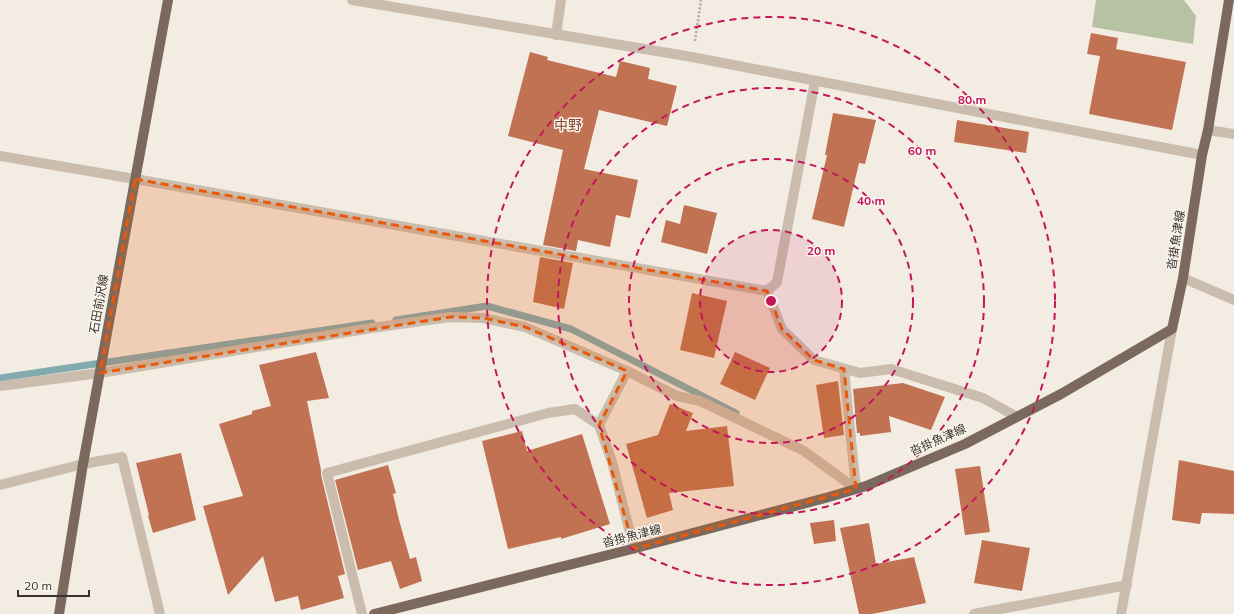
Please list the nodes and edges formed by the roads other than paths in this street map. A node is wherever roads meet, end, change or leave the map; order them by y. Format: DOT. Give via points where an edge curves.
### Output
graph roads {
  1 [pos="168,0"];
  2 [pos="352,0"];
  3 [pos="561,0"];
  4 [pos="1229,0"];
  5 [pos="556,35"];
  6 [pos="815,81"];
  7 [pos="1208,130"];
  8 [pos="1234,134"];
  9 [pos="1202,155"];
  10 [pos="0,156"];
  11 [pos="136,179"];
  12 [pos="1183,278"];
  13 [pos="767,291"];
  14 [pos="1234,300"];
  15 [pos="1172,329"];
  16 [pos="844,369"];
  17 [pos="627,371"];
  18 [pos="100,372"];
  19 [pos="0,386"];
  20 [pos="1017,417"];
  21 [pos="599,425"];
  22 [pos="83,464"];
  23 [pos="0,485"];
  24 [pos="856,489"];
  25 [pos="634,549"];
  26 [pos="1127,585"];
  27 [pos="59,614"];
  28 [pos="160,614"];
  29 [pos="362,614"];
  30 [pos="374,614"];
  31 [pos="974,614"];
  32 [pos="1121,614"];
  1 -- 11 [label="main road, 石田前沢線"];
  2 -- 5 [label="street"];
  3 -- 5 [label="street"];
  4 -- 7 [label="main road, 沓掛魚津線"];
  5 -- 6 [label="street" via="692,57"];
  6 -- 9 [label="street"];
  6 -- 13 [label="street" via="777,282"];
  7 -- 8 [label="street"];
  7 -- 9 [label="main road, 沓掛魚津線"];
  9 -- 12 [label="main road, 沓掛魚津線"];
  10 -- 11 [label="street"];
  11 -- 13 [label="street"];
  11 -- 18 [label="main road, 石田前沢線"];
  12 -- 14 [label="street"];
  12 -- 15 [label="main road, 沓掛魚津線"];
  13 -- 16 [label="street" via="782,329 814,360"];
  15 -- 20 [label="main road, 沓掛魚津線"];
  15 -- 26 [label="street"];
  16 -- 20 [label="street" via="860,373 891,369 984,398"];
  16 -- 24 [label="street"];
  17 -- 18 [label="street" via="525,327 483,318 450,317"];
  17 -- 21 [label="street"];
  17 -- 24 [label="street" via="677,396 700,401 804,451"];
  18 -- 19 [label="street"];
  18 -- 22 [label="main road, 石田前沢線"];
  20 -- 24 [label="main road, 沓掛魚津線" via="965,444"];
  21 -- 25 [label="street" via="612,462"];
  21 -- 29 [label="street" via="575,409 548,413 327,473"];
  22 -- 23 [label="street"];
  22 -- 27 [label="main road, 石田前沢線"];
  22 -- 28 [label="street" via="122,457"];
  24 -- 25 [label="main road, 沓掛魚津線"];
  25 -- 30 [label="main road, 沓掛魚津線"];
  26 -- 31 [label="street"];
  26 -- 32 [label="street"];
}
